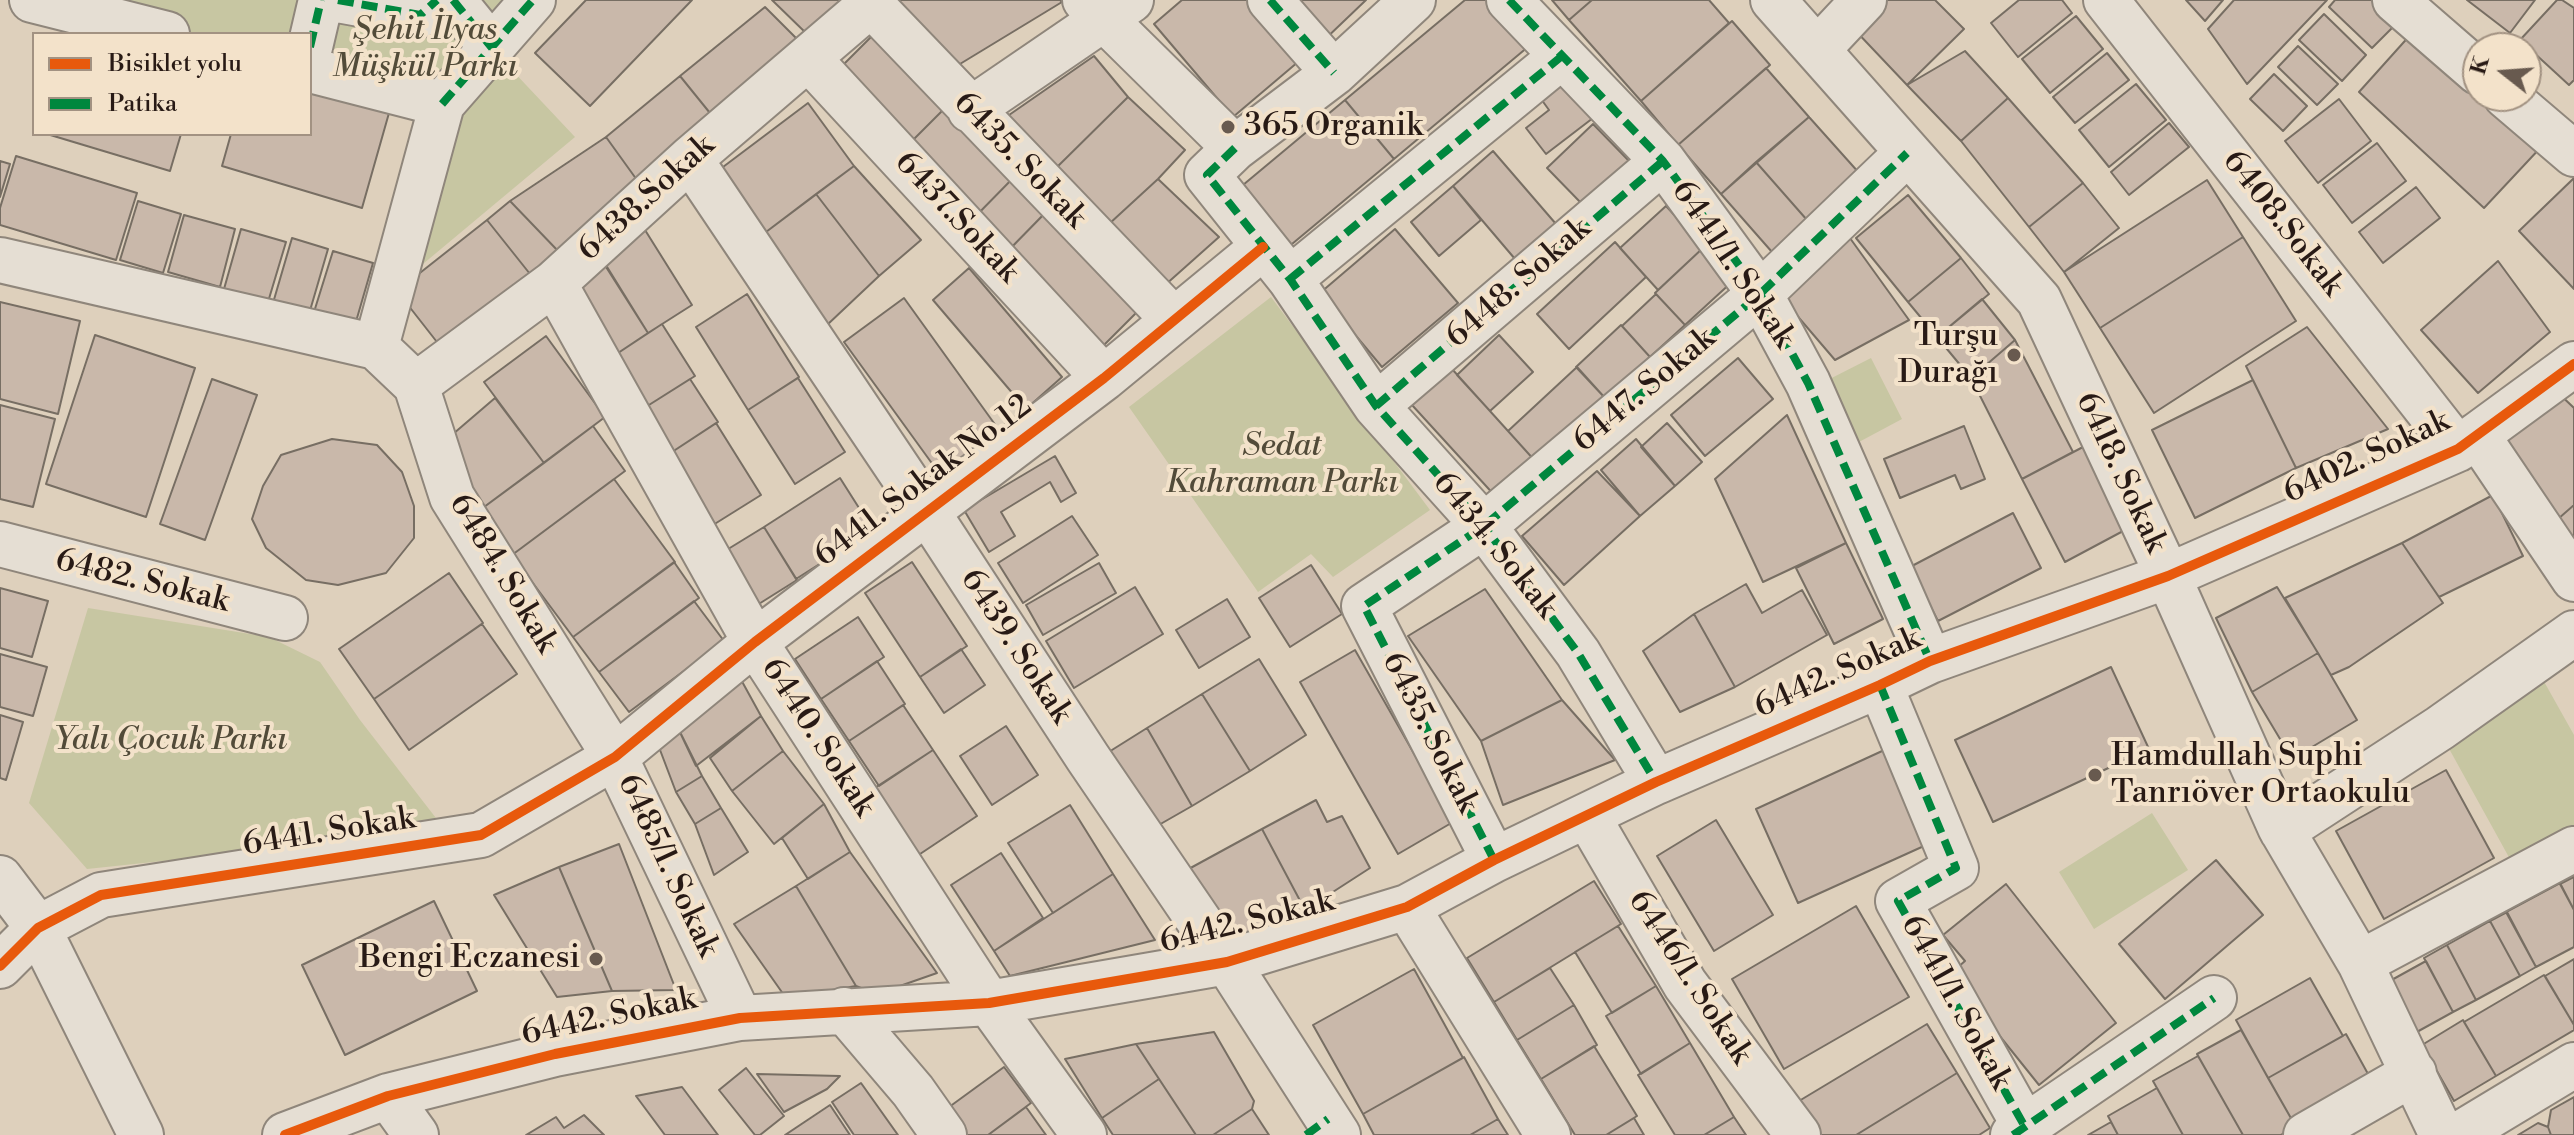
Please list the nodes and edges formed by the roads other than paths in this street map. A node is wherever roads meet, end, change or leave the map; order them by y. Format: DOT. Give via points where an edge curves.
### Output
graph roads {
  1 [pos="32,0"];
  2 [pos="321,0"];
  3 [pos="338,0"];
  4 [pos="437,0"];
  5 [pos="453,0"];
  6 [pos="533,0"];
  7 [pos="1270,0"];
  8 [pos="1413,0"];
  9 [pos="1509,0"];
  10 [pos="1773,0"];
  11 [pos="1864,0"];
  12 [pos="2106,0"];
  13 [pos="2395,0"];
  14 [pos="869,2"];
  15 [pos="1107,6"];
  16 [pos="159,32"];
  17 [pos="312,38"];
  18 [pos="492,48"];
  19 [pos="1819,48"];
  20 [pos="1562,56"];
  21 [pos="808,58"];
  22 [pos="2462,58"];
  23 [pos="312,71"];
  24 [pos="1334,73"];
  25 [pos="442,104"];
  26 [pos="970,110"];
  27 [pos="2527,112"];
  28 [pos="2571,146"];
  29 [pos="1235,148"];
  30 [pos="1907,153"];
  31 [pos="690,159"];
  32 [pos="1663,161"];
  33 [pos="0,260"];
  34 [pos="1277,263"];
  35 [pos="554,283"];
  36 [pos="1760,294"];
  37 [pos="1174,320"];
  38 [pos="376,347"];
  39 [pos="2574,364"];
  40 [pos="1104,378"];
  41 [pos="416,385"];
  42 [pos="1376,406"];
  43 [pos="2468,442"];
  44 [pos="928,513"];
  45 [pos="1484,526"];
  46 [pos="0,544"];
  47 [pos="2168,576"];
  48 [pos="2574,579"];
  49 [pos="1364,606"];
  50 [pos="285,618"];
  51 [pos="2574,633"];
  52 [pos="755,642"];
  53 [pos="1930,661"];
  54 [pos="1880,685"];
  55 [pos="615,757"];
  56 [pos="1656,782"];
  57 [pos="1588,817"];
  58 [pos="2282,831"];
  59 [pos="2574,849"];
  60 [pos="1494,860"];
  61 [pos="0,878"];
  62 [pos="1407,907"];
  63 [pos="38,928"];
  64 [pos="1227,962"];
  65 [pos="2360,963"];
  66 [pos="0,966"];
  67 [pos="2214,998"];
  68 [pos="989,1003"];
  69 [pos="844,1010"];
  70 [pos="740,1018"];
  71 [pos="2574,1065"];
  72 [pos="2414,1073"];
  73 [pos="388,1096"];
  74 [pos="1324,1130"];
  75 [pos="2019,1131"];
  76 [pos="141,1135"];
  77 [pos="285,1135"];
  78 [pos="416,1135"];
  79 [pos="944,1135"];
  80 [pos="1084,1135"];
  81 [pos="1548,1135"];
  82 [pos="1798,1135"];
  83 [pos="2306,1135"];
  84 [pos="2442,1135"];
  85 [pos="2458,1135"];
  1 -- 16 [label="street"];
  2 -- 17 [label="street"];
  3 -- 4 [label="street" via="420,15"];
  5 -- 18 [label="street"];
  6 -- 18 [label="street"];
  7 -- 24 [label="street"];
  8 -- 24 [label="street"];
  9 -- 20 [label="street, 6441/1. Sokak"];
  10 -- 19 [label="street, 6418. Sokak"];
  11 -- 19 [label="street"];
  12 -- 43 [label="street, 6408.Sokak"];
  13 -- 22 [label="street"];
  14 -- 21 [label="street, 6438.Sokak"];
  14 -- 26 [label="street, 6435. Sokak"];
  15 -- 26 [label="street"];
  15 -- 29 [label="street"];
  18 -- 25 [label="street"];
  19 -- 30 [label="street, 6418. Sokak"];
  20 -- 32 [label="street, 6441/1. Sokak"];
  20 -- 34 [label="street, 6441. Sokak No.12"];
  21 -- 31 [label="street, 6438.Sokak"];
  21 -- 40 [label="street, 6437.Sokak"];
  23 -- 25 [label="street"];
  24 -- 29 [label="street"];
  25 -- 38 [label="street"];
  26 -- 37 [label="street, 6435. Sokak"];
  27 -- 28 [label="street"];
  29 -- 34 [label="street, 6434. Sokak" via="1207,175"];
  30 -- 36 [label="street, 6447. Sokak"];
  30 -- 47 [label="street, 6418. Sokak" via="2039,300"];
  31 -- 35 [label="street, 6438.Sokak"];
  31 -- 44 [label="street, 6439. Sokak"];
  32 -- 36 [label="street, 6441/1. Sokak"];
  32 -- 42 [label="street, 6448. Sokak"];
  33 -- 38 [label="street"];
  34 -- 37 [label="street, 6441. Sokak No.12"];
  34 -- 42 [label="street, 6434. Sokak"];
  35 -- 41 [label="street, 6438.Sokak"];
  35 -- 52 [label="street, 6440. Sokak"];
  36 -- 45 [label="street, 6447. Sokak"];
  36 -- 53 [label="street, 6441/1. Sokak" via="1808,383"];
  37 -- 40 [label="street, 6441. Sokak No.12"];
  38 -- 41 [label="street, 6484. Sokak"];
  39 -- 43 [label="street, 6402. Sokak"];
  40 -- 44 [label="street, 6441. Sokak No.12"];
  41 -- 55 [label="street, 6484. Sokak" via="452,497"];
  42 -- 45 [label="street, 6434. Sokak"];
  43 -- 47 [label="street, 6402. Sokak"];
  43 -- 48 [label="street, 6408.Sokak"];
  44 -- 52 [label="street, 6441. Sokak No.12"];
  44 -- 64 [label="street, 6439. Sokak"];
  45 -- 49 [label="street, 6447. Sokak"];
  45 -- 56 [label="street, 6434. Sokak" via="1578,653"];
  46 -- 50 [label="street, 6482. Sokak"];
  47 -- 53 [label="street, 6442. Sokak"];
  47 -- 58 [label="street, 6418. Sokak"];
  49 -- 60 [label="street, 6435. Sokak"];
  51 -- 58 [label="street"];
  52 -- 55 [label="street, 6441. Sokak No.12"];
  52 -- 68 [label="street, 6440. Sokak"];
  53 -- 54 [label="street, 6442. Sokak"];
  54 -- 56 [label="street, 6442. Sokak"];
  54 -- 75 [label="street, 6441/1. Sokak" via="1956,868 1898,901"];
  55 -- 63 [label="street, 6441. Sokak" via="481,835 101,895"];
  55 -- 70 [label="street, 6485/1. Sokak"];
  56 -- 57 [label="street, 6442. Sokak"];
  57 -- 60 [label="street, 6442. Sokak"];
  57 -- 82 [label="street, 6446/1. Sokak" via="1685,984"];
  58 -- 65 [label="street, 6418. Sokak"];
  59 -- 65 [label="street"];
  60 -- 62 [label="street, 6442. Sokak"];
  61 -- 63 [label="street"];
  62 -- 64 [label="street, 6442. Sokak"];
  62 -- 81 [label="street"];
  63 -- 66 [label="street, 6441. Sokak"];
  63 -- 76 [label="street"];
  64 -- 68 [label="street, 6442. Sokak"];
  64 -- 74 [label="street, 6439. Sokak"];
  65 -- 72 [label="street, 6418. Sokak"];
  67 -- 75 [label="street"];
  68 -- 69 [label="street, 6442. Sokak"];
  68 -- 80 [label="street, 6440. Sokak"];
  69 -- 70 [label="street, 6442. Sokak"];
  69 -- 79 [label="street"];
  70 -- 73 [label="street, 6442. Sokak" via="555,1054"];
  71 -- 85 [label="street"];
  72 -- 83 [label="street"];
  72 -- 84 [label="street, 6418. Sokak"];
  73 -- 77 [label="street, 6442. Sokak"];
  73 -- 78 [label="street"];
}
